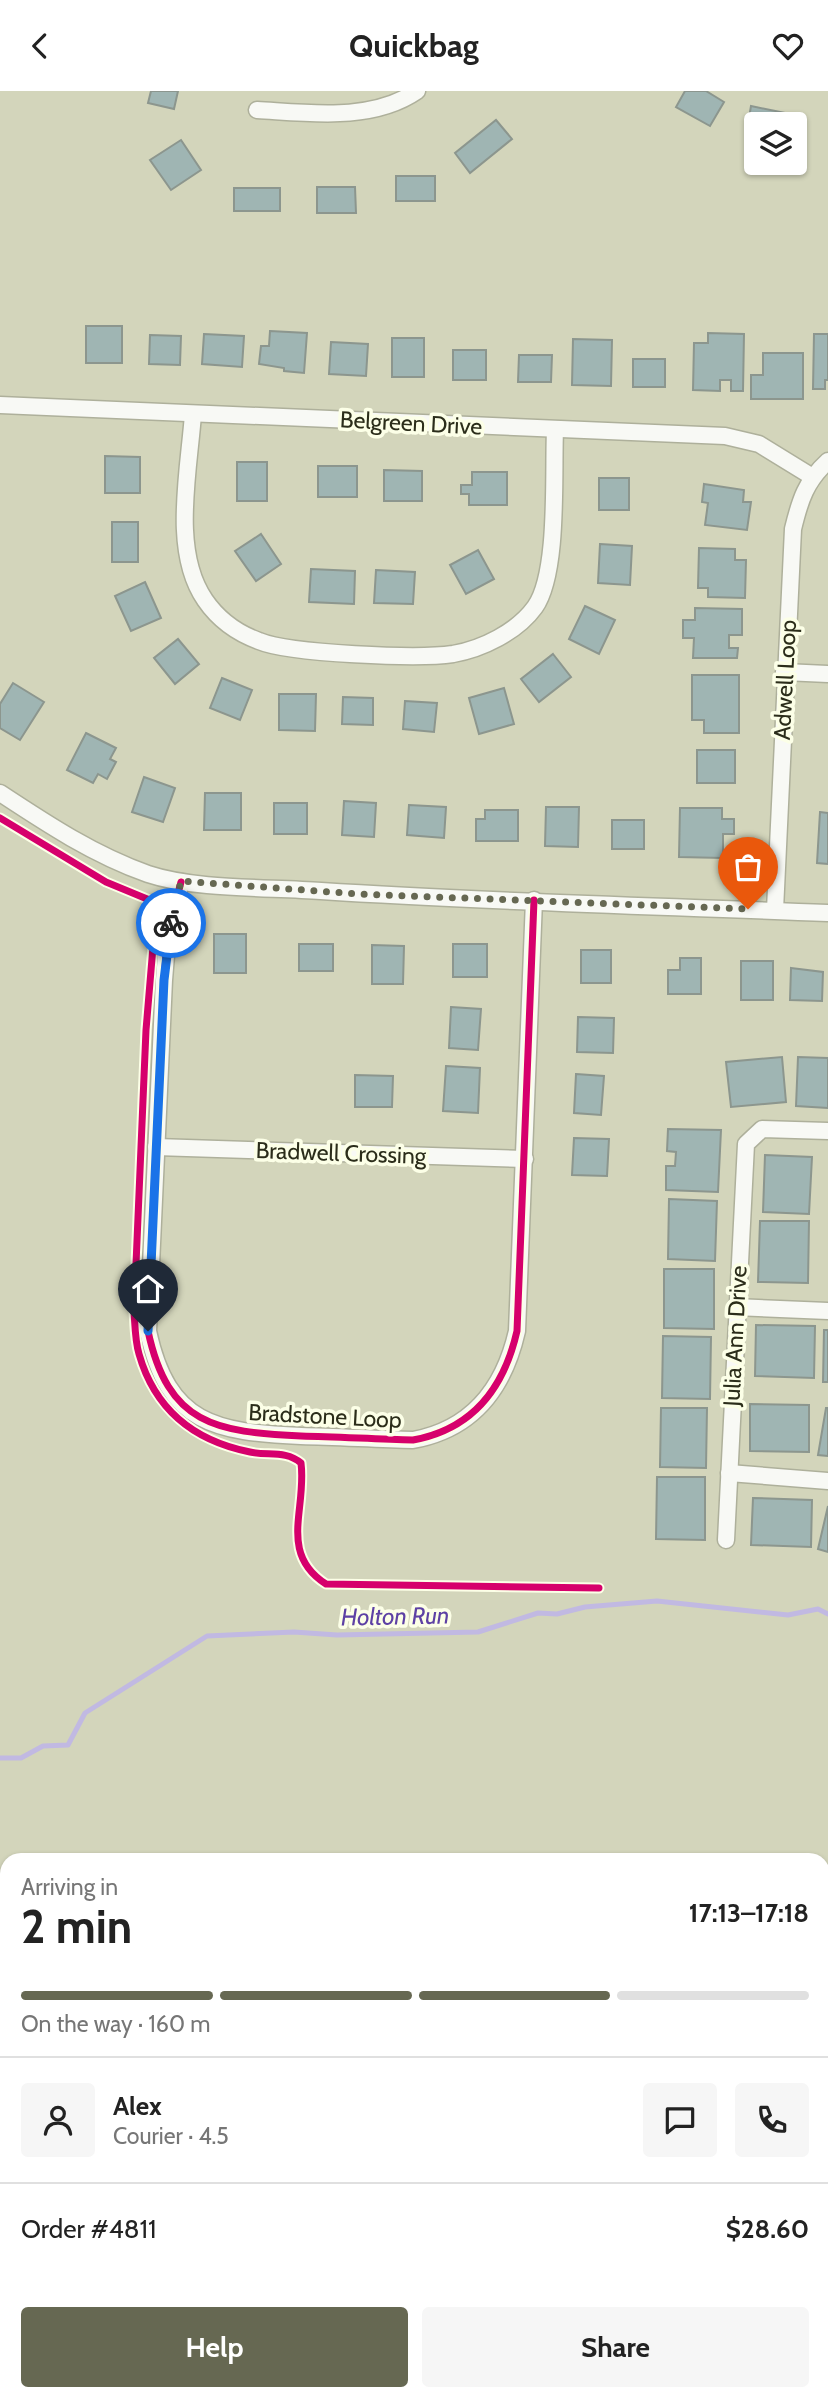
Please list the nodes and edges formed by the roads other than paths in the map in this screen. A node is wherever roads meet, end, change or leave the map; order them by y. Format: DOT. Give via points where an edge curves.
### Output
graph roads {
  1 [pos="417,91"];
  2 [pos="257,110"];
  3 [pos="0,405"];
  4 [pos="193,414"];
  5 [pos="555,430"];
  6 [pos="828,461"];
  7 [pos="811,476"];
  8 [pos="784,672"];
  9 [pos="828,674"];
  10 [pos="0,793"];
  11 [pos="181,881"];
  12 [pos="534,900"];
  13 [pos="775,911"];
  14 [pos="828,913"];
  15 [pos="828,1131"];
  16 [pos="156,1147"];
  17 [pos="525,1159"];
  18 [pos="735,1307"];
  19 [pos="828,1311"];
  20 [pos="729,1473"];
  21 [pos="828,1481"];
  22 [pos="726,1540"];
  1 -- 2 [label="street" via="395,104 356,112"];
  3 -- 4 [label="street, Belgreen Drive"];
  4 -- 5 [label="street, Belgreen Drive"];
  4 -- 5 [label="street" via="185,539 193,577 204,599 219,618 261,643 337,652 453,654 515,627 534,607 545,585"];
  5 -- 7 [label="street, Belgreen Drive" via="725,436 759,444"];
  6 -- 7 [label="street, Adwell Loop"];
  7 -- 8 [label="street, Adwell Loop" via="800,497 793,529"];
  8 -- 9 [label="street"];
  8 -- 13 [label="street, Adwell Loop"];
  10 -- 11 [label="street" via="103,855"];
  11 -- 12 [label="street"];
  11 -- 16 [label="street, Bradstone Loop" via="169,931"];
  12 -- 13 [label="street"];
  12 -- 17 [label="street, Bradstone Loop"];
  13 -- 14 [label="street"];
  15 -- 18 [label="street, Julia Ann Drive" via="762,1129 746,1144"];
  16 -- 17 [label="street, Bradwell Crossing"];
  16 -- 17 [label="street, Bradstone Loop" via="148,1331 154,1358 173,1394 197,1416 245,1433 414,1440 432,1437 473,1416 489,1398 511,1356 517,1331"];
  18 -- 19 [label="street"];
  18 -- 20 [label="street, Julia Ann Drive"];
  20 -- 21 [label="street"];
  20 -- 22 [label="street, Julia Ann Drive"];
}
